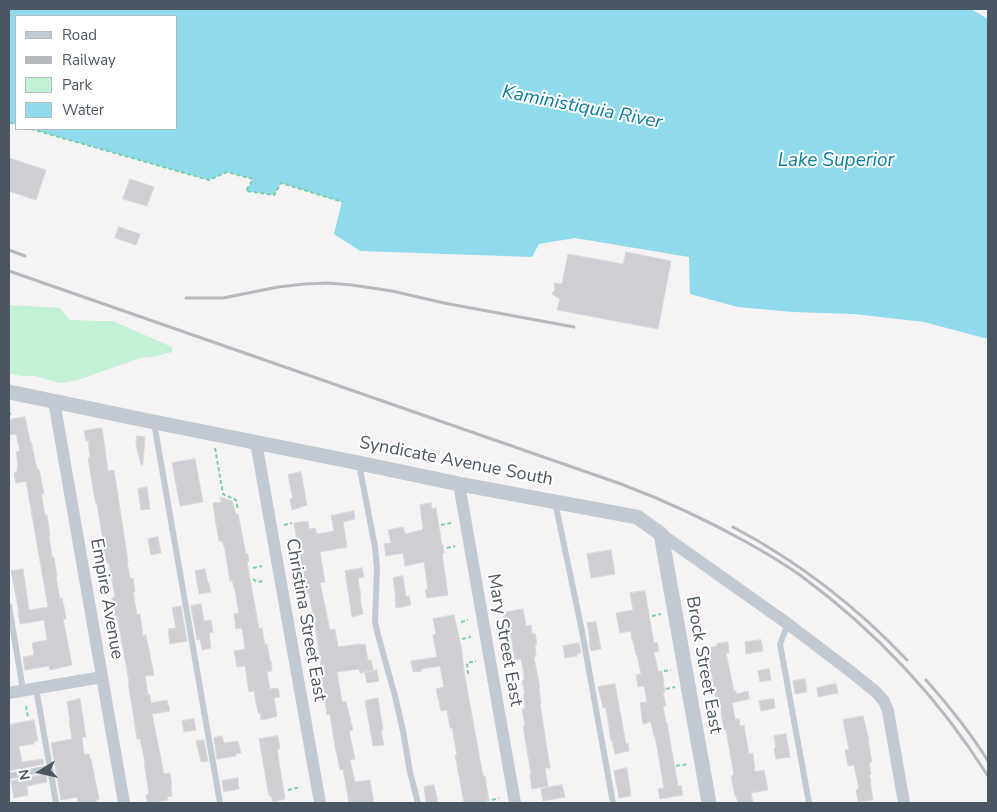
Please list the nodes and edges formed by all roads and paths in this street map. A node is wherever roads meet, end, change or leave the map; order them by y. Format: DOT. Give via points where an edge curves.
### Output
graph roads {
  1 [pos="34,130"];
  2 [pos="343,202"];
  3 [pos="9,392"];
  4 [pos="54,401"];
  5 [pos="9,406"];
  6 [pos="10,415"];
  7 [pos="154,422"];
  8 [pos="256,442"];
  9 [pos="215,448"];
  10 [pos="359,462"];
  11 [pos="459,484"];
  12 [pos="555,501"];
  13 [pos="238,510"];
  14 [pos="292,523"];
  15 [pos="451,523"];
  16 [pos="284,525"];
  17 [pos="441,525"];
  18 [pos="661,534"];
  19 [pos="292,540"];
  20 [pos="287,541"];
  21 [pos="455,546"];
  22 [pos="447,548"];
  23 [pos="262,566"];
  24 [pos="252,568"];
  25 [pos="253,579"];
  26 [pos="264,581"];
  27 [pos="9,606"];
  28 [pos="662,614"];
  29 [pos="652,616"];
  30 [pos="468,620"];
  31 [pos="461,622"];
  32 [pos="788,624"];
  33 [pos="471,637"];
  34 [pos="462,639"];
  35 [pos="476,661"];
  36 [pos="671,670"];
  37 [pos="664,671"];
  38 [pos="468,674"];
  39 [pos="102,677"];
  40 [pos="674,687"];
  41 [pos="30,689"];
  42 [pos="666,689"];
  43 [pos="9,693"];
  44 [pos="26,706"];
  45 [pos="28,717"];
  46 [pos="688,764"];
  47 [pos="676,766"];
  48 [pos="50,768"];
  49 [pos="9,776"];
  50 [pos="301,787"];
  51 [pos="288,790"];
  52 [pos="499,798"];
  53 [pos="492,800"];
  54 [pos="56,803"];
  55 [pos="124,803"];
  56 [pos="220,803"];
  57 [pos="320,803"];
  58 [pos="418,803"];
  59 [pos="515,803"];
  60 [pos="613,803"];
  61 [pos="709,803"];
  62 [pos="809,803"];
  63 [pos="904,803"];
  1 -- 2 [label="path" via="209,180 227,172 253,179 246,191 274,195 281,183"];
  3 -- 4 [label="street, Syndicate Avenue South"];
  4 -- 7 [label="street, Syndicate Avenue South"];
  4 -- 39 [label="street, Empire Avenue"];
  5 -- 6 [label="path"];
  7 -- 8 [label="street, Syndicate Avenue South"];
  7 -- 56 [label="lane"];
  8 -- 10 [label="street, Syndicate Avenue South"];
  8 -- 57 [label="street, Christina Street East"];
  9 -- 13 [label="path" via="223,494 236,500"];
  10 -- 11 [label="street, Syndicate Avenue South"];
  10 -- 58 [label="lane" via="375,547 375,621"];
  11 -- 12 [label="street, Syndicate Avenue South"];
  11 -- 59 [label="street, Mary Street East"];
  12 -- 18 [label="street, Syndicate Avenue South" via="637,517"];
  12 -- 60 [label="lane"];
  14 -- 16 [label="path"];
  15 -- 17 [label="path"];
  18 -- 32 [label="street, Syndicate Avenue South"];
  18 -- 61 [label="street, Brock Street East"];
  19 -- 20 [label="path"];
  21 -- 22 [label="path"];
  23 -- 24 [label="path"];
  25 -- 26 [label="path"];
  27 -- 41 [label="lane"];
  28 -- 29 [label="path"];
  30 -- 31 [label="path"];
  32 -- 62 [label="lane" via="780,644"];
  32 -- 63 [label="street, Syndicate Avenue South" via="884,700"];
  33 -- 34 [label="path"];
  35 -- 38 [label="path" via="467,663"];
  36 -- 37 [label="path"];
  39 -- 41 [label="street"];
  39 -- 55 [label="street, Empire Avenue"];
  40 -- 42 [label="path"];
  41 -- 43 [label="street"];
  41 -- 48 [label="lane"];
  44 -- 45 [label="path"];
  46 -- 47 [label="path"];
  48 -- 49 [label="lane"];
  48 -- 54 [label="lane"];
  50 -- 51 [label="path"];
  52 -- 53 [label="path"];
}
